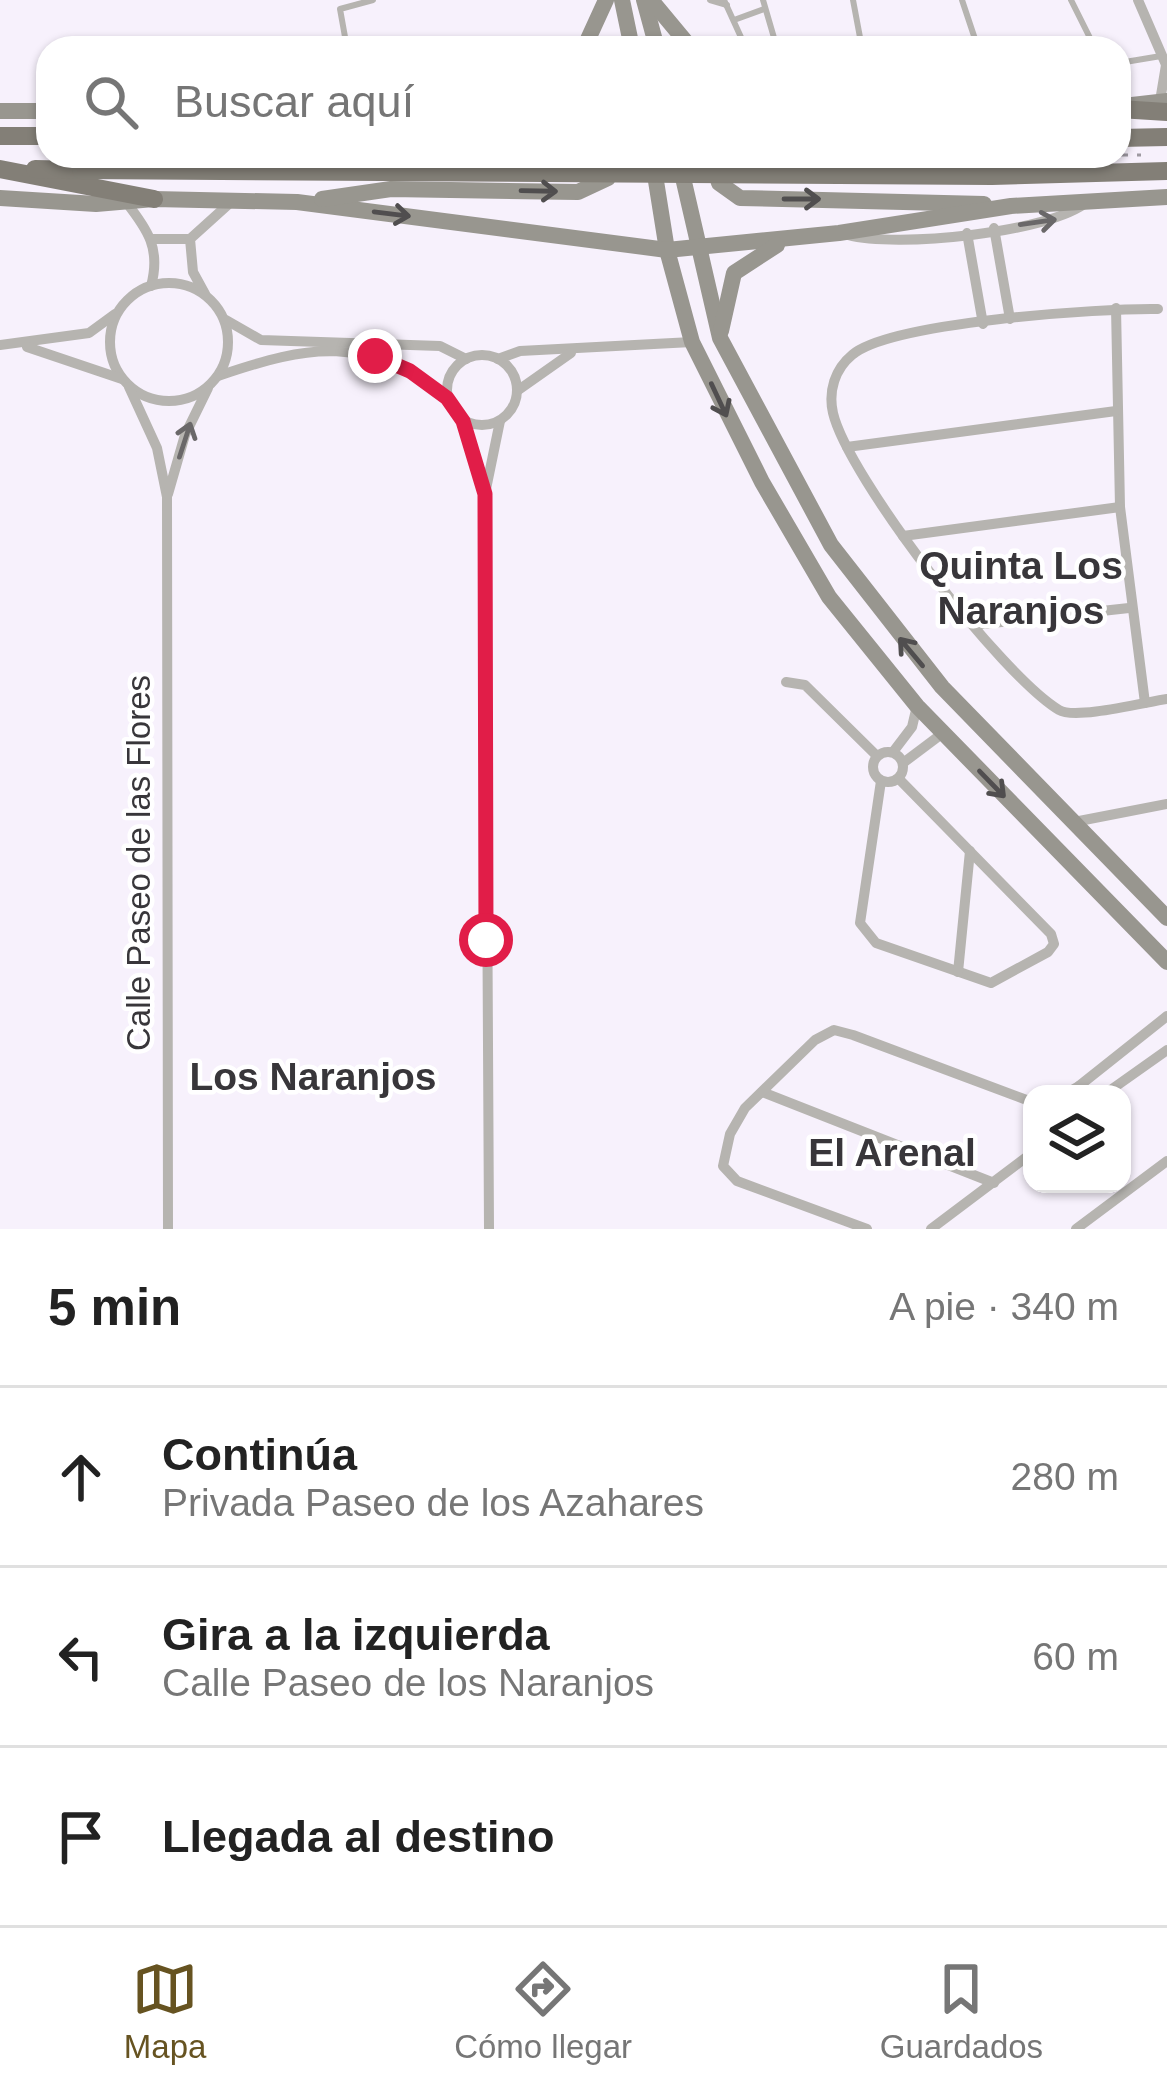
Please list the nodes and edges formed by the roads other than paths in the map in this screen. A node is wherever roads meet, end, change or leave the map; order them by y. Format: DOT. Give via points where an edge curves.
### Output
graph roads {
  1 [pos="373,0"];
  2 [pos="606,0"];
  3 [pos="622,0"];
  4 [pos="648,0"];
  5 [pos="710,0"];
  6 [pos="853,0"];
  7 [pos="962,0"];
  8 [pos="1071,0"];
  9 [pos="1138,0"];
  10 [pos="725,2"];
  11 [pos="764,4"];
  12 [pos="734,20"];
  13 [pos="344,36"];
  14 [pos="590,36"];
  15 [pos="630,36"];
  16 [pos="655,36"];
  17 [pos="680,36"];
  18 [pos="740,36"];
  19 [pos="773,36"];
  20 [pos="860,36"];
  21 [pos="974,36"];
  22 [pos="1089,36"];
  23 [pos="1165,62"];
  24 [pos="1131,63"];
  25 [pos="1165,105"];
  26 [pos="1131,107"];
  27 [pos="0,111"];
  28 [pos="36,111"];
  29 [pos="0,136"];
  30 [pos="36,136"];
  31 [pos="1167,137"];
  32 [pos="1131,138"];
  33 [pos="613,168"];
  34 [pos="654,168"];
  35 [pos="682,168"];
  36 [pos="715,168"];
  37 [pos="0,169"];
  38 [pos="1167,171"];
  39 [pos="1167,197"];
  40 [pos="0,198"];
  41 [pos="154,199"];
  42 [pos="234,200"];
  43 [pos="126,202"];
  44 [pos="297,202"];
  45 [pos="1088,202"];
  46 [pos="1011,206"];
  47 [pos="994,228"];
  48 [pos="839,232"];
  49 [pos="967,233"];
  50 [pos="804,235"];
  51 [pos="190,238"];
  52 [pos="153,239"];
  53 [pos="699,249"];
  54 [pos="667,250"];
  55 [pos="998,261"];
  56 [pos="973,264"];
  57 [pos="151,286"];
  58 [pos="207,296"];
  59 [pos="1116,308"];
  60 [pos="1158,309"];
  61 [pos="118,312"];
  62 [pos="223,318"];
  63 [pos="1010,319"];
  64 [pos="983,324"];
  65 [pos="720,338"];
  66 [pos="692,342"];
  67 [pos="0,345"];
  68 [pos="19,345"];
  69 [pos="574,351"];
  70 [pos="466,358"];
  71 [pos="498,358"];
  72 [pos="213,381"];
  73 [pos="126,383"];
  74 [pos="517,391"];
  75 [pos="447,398"];
  76 [pos="1116,410"];
  77 [pos="463,421"];
  78 [pos="500,421"];
  79 [pos="847,447"];
  80 [pos="485,494"];
  81 [pos="167,497"];
  82 [pos="1120,507"];
  83 [pos="904,536"];
  84 [pos="854,579"];
  85 [pos="830,597"];
  86 [pos="1129,608"];
  87 [pos="974,625"];
  88 [pos="786,682"];
  89 [pos="1167,699"];
  90 [pos="1145,703"];
  91 [pos="917,706"];
  92 [pos="944,733"];
  93 [pos="893,752"];
  94 [pos="877,756"];
  95 [pos="903,763"];
  96 [pos="899,779"];
  97 [pos="880,781"];
  98 [pos="1167,804"];
  99 [pos="1074,822"];
  100 [pos="970,851"];
  101 [pos="1134,884"];
  102 [pos="1112,907"];
  103 [pos="1167,918"];
  104 [pos="1167,962"];
  105 [pos="958,972"];
  106 [pos="1167,1016"];
  107 [pos="1167,1050"];
  108 [pos="1090,1085"];
  109 [pos="1118,1085"];
  110 [pos="762,1092"];
  111 [pos="1023,1099"];
  112 [pos="1023,1160"];
  113 [pos="1167,1161"];
  114 [pos="994,1183"];
  115 [pos="168,1229"];
  116 [pos="489,1229"];
  117 [pos="867,1229"];
  118 [pos="931,1229"];
  119 [pos="1076,1229"];
  1 -- 13 [label="lane" via="340,9"];
  2 -- 14 [label="street"];
  3 -- 15 [label="street"];
  4 -- 16 [label="street"];
  4 -- 17 [label="street"];
  5 -- 10 [label="lane"];
  6 -- 20 [label="lane"];
  7 -- 21 [label="lane"];
  8 -- 22 [label="lane"];
  9 -- 23 [label="street"];
  10 -- 12 [label="lane"];
  11 -- 12 [label="lane"];
  11 -- 19 [label="lane"];
  12 -- 18 [label="lane"];
  23 -- 24 [label="lane"];
  23 -- 25 [label="street"];
  25 -- 26 [label="main road"];
  27 -- 28 [label="street"];
  29 -- 30 [label="main road"];
  31 -- 32 [label="main road"];
  44 -- 33 [label="street, one-way" via="391,189 578,192"];
  34 -- 54 [label="street"];
  35 -- 53 [label="street"];
  36 -- 46 [label="street, one-way" via="719,183 740,198"];
  37 -- 38 [label="main road, bridge"];
  37 -- 41 [label="main road"];
  39 -- 45 [label="street"];
  40 -- 43 [label="street"];
  41 -- 42 [label="street"];
  41 -- 43 [label="street"];
  42 -- 44 [label="street"];
  42 -- 51 [label="street"];
  43 -- 52 [label="street"];
  44 -- 54 [label="street, one-way"];
  45 -- 46 [label="street"];
  47 -- 45 [label="street, one-way" via="1054,221"];
  46 -- 48 [label="street"];
  47 -- 49 [label="street"];
  47 -- 55 [label="street"];
  48 -- 49 [label="street" via="882,239"];
  48 -- 50 [label="street"];
  49 -- 56 [label="street"];
  50 -- 53 [label="street"];
  50 -- 65 [label="street" via="734,273"];
  51 -- 52 [label="street"];
  51 -- 58 [label="street" via="193,272"];
  52 -- 57 [label="street"];
  53 -- 54 [label="street"];
  53 -- 65 [label="street"];
  54 -- 66 [label="street"];
  55 -- 56 [label="street"];
  55 -- 63 [label="street"];
  56 -- 64 [label="street"];
  57 -- 58 [label="street" via="170,283"];
  57 -- 61 [label="street"];
  58 -- 62 [label="street"];
  59 -- 60 [label="street"];
  59 -- 63 [label="street"];
  59 -- 76 [label="street"];
  61 -- 68 [label="street" via="89,333"];
  61 -- 73 [label="street" via="110,339"];
  62 -- 70 [label="street" via="261,340 440,346"];
  62 -- 72 [label="street" via="227,353"];
  63 -- 64 [label="street"];
  64 -- 79 [label="street" via="855,352 831,394"];
  65 -- 84 [label="street"];
  66 -- 69 [label="street"];
  66 -- 85 [label="street, one-way"];
  67 -- 68 [label="street"];
  68 -- 73 [label="street"];
  69 -- 71 [label="street"];
  69 -- 74 [label="street"];
  70 -- 71 [label="street"];
  70 -- 75 [label="street" via="447,383"];
  71 -- 74 [label="street"];
  72 -- 73 [label="street" via="169,402"];
  72 -- 75 [label="street" via="294,352 339,350 394,362"];
  81 -- 72 [label="street, Calle Paseo de las Flores, one-way" via="185,435"];
  73 -- 81 [label="street, Calle Paseo de las Flores" via="157,448"];
  74 -- 78 [label="street"];
  75 -- 77 [label="street"];
  76 -- 79 [label="street"];
  76 -- 82 [label="street"];
  77 -- 78 [label="street"];
  77 -- 80 [label="street"];
  78 -- 80 [label="street"];
  79 -- 83 [label="street"];
  80 -- 116 [label="street"];
  81 -- 115 [label="street, Calle Paseo de las Flores"];
  82 -- 83 [label="street"];
  82 -- 86 [label="street"];
  83 -- 87 [label="street"];
  84 -- 85 [label="street"];
  99 -- 84 [label="street, one-way" via="942,687"];
  85 -- 91 [label="street"];
  86 -- 87 [label="street"];
  86 -- 90 [label="street"];
  87 -- 90 [label="street" via="1061,712"];
  88 -- 94 [label="street" via="805,685"];
  89 -- 90 [label="street"];
  91 -- 92 [label="street"];
  91 -- 93 [label="street"];
  92 -- 95 [label="street"];
  92 -- 102 [label="street, one-way"];
  93 -- 94 [label="street"];
  93 -- 95 [label="street"];
  94 -- 97 [label="street"];
  95 -- 96 [label="street"];
  96 -- 97 [label="street"];
  96 -- 100 [label="street"];
  97 -- 105 [label="street" via="860,922 876,943"];
  98 -- 99 [label="street"];
  99 -- 101 [label="street"];
  100 -- 105 [label="street"];
  100 -- 105 [label="street" via="1054,944 997,984"];
  101 -- 102 [label="street"];
  101 -- 103 [label="street"];
  102 -- 104 [label="street"];
  106 -- 108 [label="street"];
  107 -- 109 [label="street"];
  110 -- 111 [label="street" via="834,1030"];
  110 -- 114 [label="street"];
  110 -- 117 [label="street" via="730,1134 725,1172"];
  112 -- 114 [label="street"];
  113 -- 119 [label="street"];
  114 -- 118 [label="street"];
}
